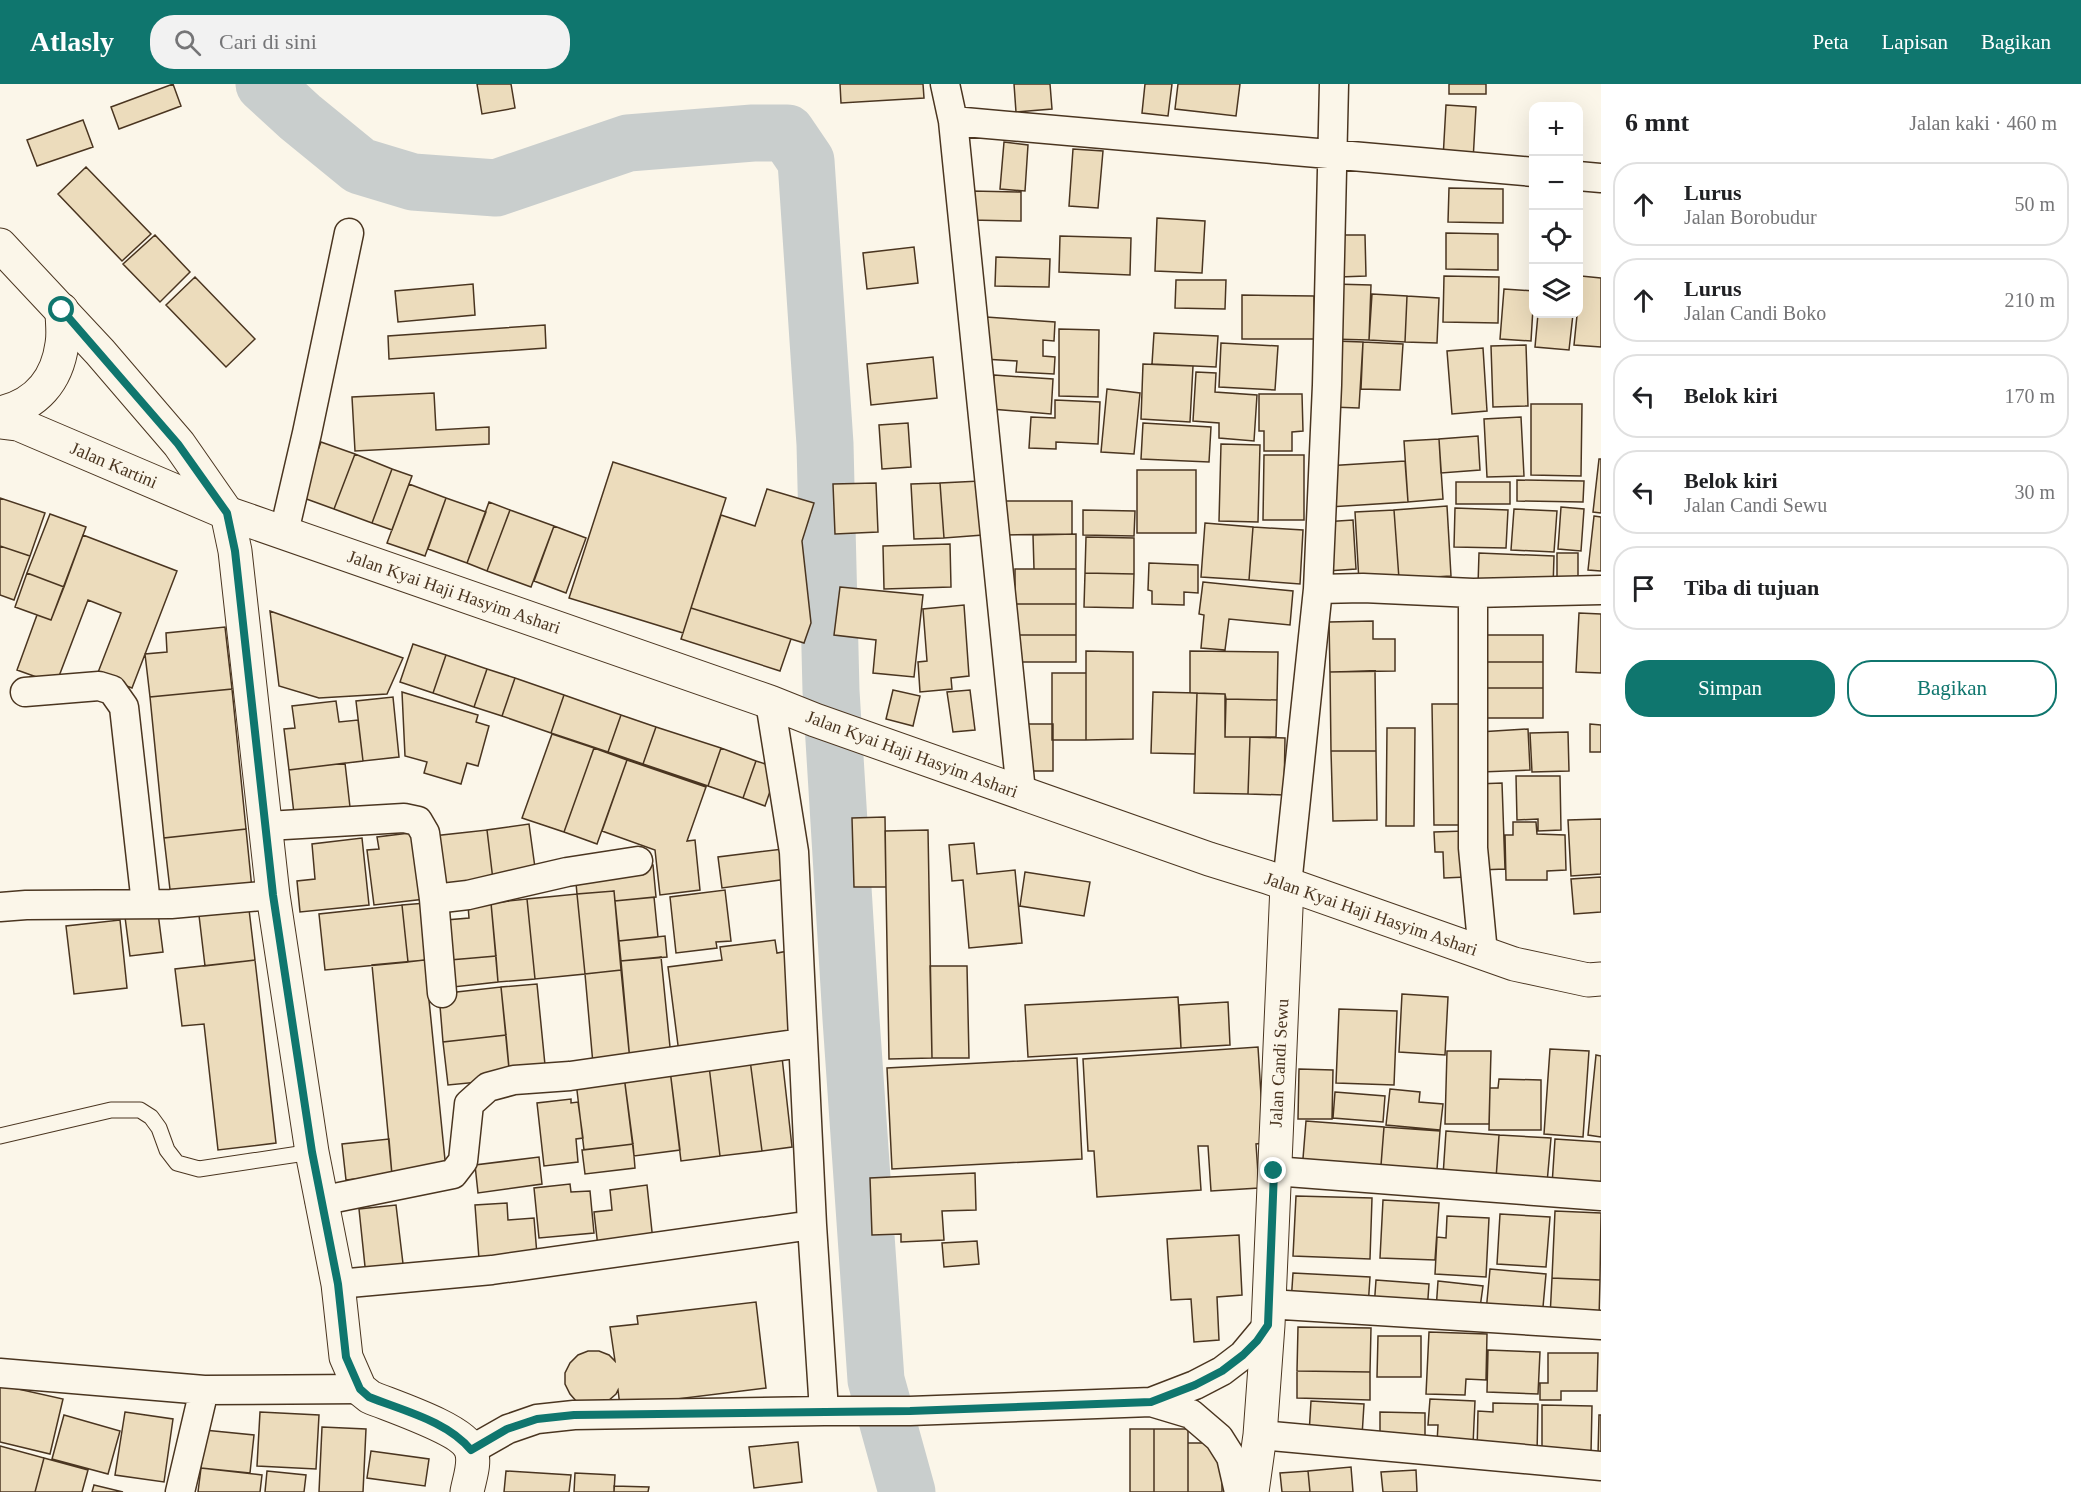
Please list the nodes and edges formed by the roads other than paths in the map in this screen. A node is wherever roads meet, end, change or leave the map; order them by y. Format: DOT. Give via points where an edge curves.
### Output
graph roads {
  1 [pos="945,84"];
  2 [pos="1334,84"];
  3 [pos="952,122"];
  4 [pos="1334,155"];
  5 [pos="1529,172"];
  6 [pos="1583,176"];
  7 [pos="1601,178"];
  8 [pos="350,233"];
  9 [pos="0,245"];
  10 [pos="62,310"];
  11 [pos="0,413"];
  12 [pos="0,422"];
  13 [pos="227,513"];
  14 [pos="284,532"];
  15 [pos="1318,589"];
  16 [pos="1601,590"];
  17 [pos="1473,593"];
  18 [pos="25,692"];
  19 [pos="770,702"];
  20 [pos="1021,792"];
  21 [pos="267,826"];
  22 [pos="638,861"];
  23 [pos="1287,885"];
  24 [pos="273,895"];
  25 [pos="434,899"];
  26 [pos="146,904"];
  27 [pos="13,906"];
  28 [pos="1483,953"];
  29 [pos="1601,979"];
  30 [pos="442,993"];
  31 [pos="802,1043"];
  32 [pos="0,1136"];
  33 [pos="312,1152"];
  34 [pos="1274,1171"];
  35 [pos="1601,1196"];
  36 [pos="320,1201"];
  37 [pos="812,1225"];
  38 [pos="338,1284"];
  39 [pos="1268,1314"];
  40 [pos="1601,1325"];
  41 [pos="0,1373"];
  42 [pos="360,1389"];
  43 [pos="204,1390"];
  44 [pos="1151,1402"];
  45 [pos="824,1411"];
  46 [pos="1260,1435"];
  47 [pos="471,1450"];
  48 [pos="1601,1466"];
  49 [pos="180,1492"];
  50 [pos="467,1492"];
  51 [pos="1239,1492"];
  52 [pos="1252,1492"];
  1 -- 3 [label="street"];
  2 -- 4 [label="street"];
  3 -- 4 [label="street"];
  3 -- 20 [label="street"];
  4 -- 5 [label="street"];
  4 -- 15 [label="street"];
  6 -- 7 [label="street"];
  8 -- 14 [label="street"];
  9 -- 10 [label="main road"];
  10 -- 11 [label="main road" via="62,344 53,375 37,398"];
  10 -- 13 [label="main road" via="178,444"];
  12 -- 13 [label="main road, Jalan Kartini" via="18,424"];
  13 -- 14 [label="main road, Jalan Kyai Haji Hasyim Ashari"];
  13 -- 21 [label="main road" via="235,551"];
  14 -- 19 [label="main road, Jalan Kyai Haji Hasyim Ashari"];
  15 -- 17 [label="street"];
  15 -- 23 [label="street"];
  16 -- 17 [label="street"];
  17 -- 28 [label="street" via="1473,848"];
  18 -- 26 [label="street" via="99,686 112,690 124,707"];
  19 -- 20 [label="main road, Jalan Kyai Haji Hasyim Ashari"];
  19 -- 31 [label="street" via="794,852"];
  20 -- 23 [label="main road, Jalan Kyai Haji Hasyim Ashari"];
  21 -- 24 [label="main road"];
  21 -- 25 [label="street" via="404,818 418,821 425,833"];
  22 -- 25 [label="street"];
  23 -- 28 [label="main road, Jalan Kyai Haji Hasyim Ashari"];
  23 -- 34 [label="main road, Jalan Candi Sewu"];
  24 -- 26 [label="street"];
  24 -- 33 [label="main road"];
  25 -- 30 [label="street"];
  26 -- 27 [label="street"];
  28 -- 29 [label="main road, Jalan Kyai Haji Hasyim Ashari" via="1514,964 1588,980"];
  31 -- 36 [label="street" via="570,1076 514,1080 488,1087 469,1104 463,1161 453,1174"];
  31 -- 37 [label="street"];
  32 -- 33 [label="lane" via="111,1110 140,1110 159,1128 177,1163 199,1169"];
  33 -- 36 [label="main road"];
  34 -- 35 [label="street"];
  34 -- 39 [label="main road, Jalan Candi Sewu"];
  36 -- 38 [label="main road"];
  37 -- 38 [label="street" via="492,1270"];
  37 -- 45 [label="street"];
  38 -- 42 [label="main road" via="346,1357"];
  39 -- 40 [label="street"];
  39 -- 44 [label="street" via="1257,1341 1222,1371"];
  39 -- 46 [label="main road, Jalan Candi Sewu"];
  41 -- 43 [label="street"];
  42 -- 43 [label="street"];
  42 -- 47 [label="main road" via="369,1397 450,1430"];
  43 -- 49 [label="street"];
  44 -- 45 [label="street"];
  44 -- 51 [label="street" via="1191,1414 1219,1438 1231,1457"];
  45 -- 47 [label="street" via="537,1419 507,1429"];
  46 -- 48 [label="street"];
  46 -- 52 [label="main road, Jalan Candi Sewu"];
  47 -- 50 [label="main road"];
}
